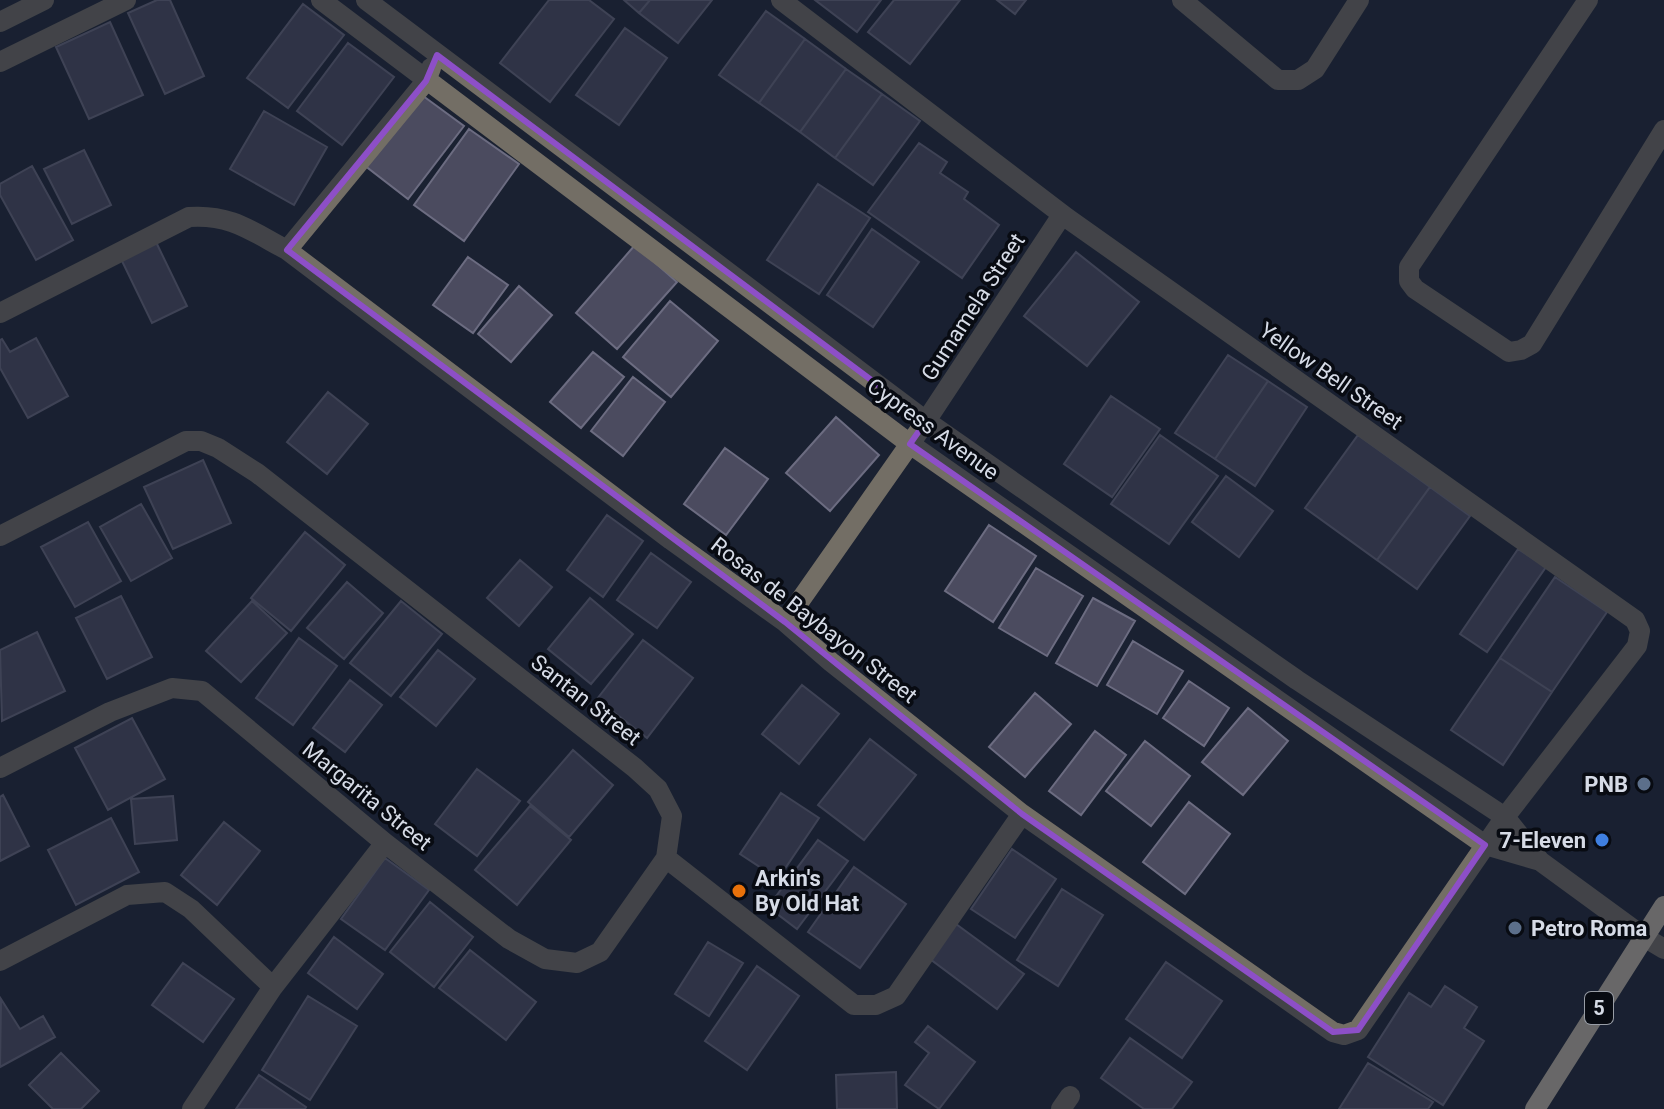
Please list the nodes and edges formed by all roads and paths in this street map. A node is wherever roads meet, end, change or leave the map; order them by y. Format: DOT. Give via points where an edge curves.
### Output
graph roads {
  1 [pos="44,0"];
  2 [pos="126,0"];
  3 [pos="321,0"];
  4 [pos="367,0"];
  5 [pos="781,0"];
  6 [pos="1182,0"];
  7 [pos="1359,0"];
  8 [pos="1588,0"];
  9 [pos="0,22"];
  10 [pos="352,24"];
  11 [pos="437,55"];
  12 [pos="0,62"];
  13 [pos="426,81"];
  14 [pos="1664,130"];
  15 [pos="1062,215"];
  16 [pos="287,250"];
  17 [pos="0,313"];
  18 [pos="926,421"];
  19 [pos="910,444"];
  20 [pos="0,536"];
  21 [pos="785,622"];
  22 [pos="0,768"];
  23 [pos="1022,814"];
  24 [pos="1505,817"];
  25 [pos="385,843"];
  26 [pos="1485,845"];
  27 [pos="666,858"];
  28 [pos="1540,861"];
  29 [pos="1664,906"];
  30 [pos="1644,937"];
  31 [pos="1664,949"];
  32 [pos="0,961"];
  33 [pos="273,987"];
  34 [pos="192,1109"];
  35 [pos="1535,1109"];
  1 -- 9 [label="street"];
  2 -- 12 [label="street"];
  3 -- 10 [label="street, Cypress Avenue"];
  4 -- 10 [label="street"];
  4 -- 11 [label="street, Cypress Avenue"];
  5 -- 15 [label="street, Yellow Bell Street"];
  6 -- 7 [label="street" via="1278,80 1298,80 1315,69"];
  8 -- 14 [label="street" via="1409,267 1409,281 1509,352 1532,344"];
  10 -- 13 [label="street, Cypress Avenue"];
  11 -- 13 [label="street"];
  11 -- 18 [label="street, Cypress Avenue"];
  13 -- 16 [label="street"];
  13 -- 19 [label="street, Cypress Avenue"];
  15 -- 18 [label="street, Gumamela Street"];
  15 -- 24 [label="street, Yellow Bell Street" via="1635,620 1640,631 1637,646"];
  16 -- 17 [label="street, Rosas de Baybayon Street" via="231,220 189,217"];
  16 -- 21 [label="street, Rosas de Baybayon Street"];
  18 -- 19 [label="street, Gumamela Street"];
  18 -- 24 [label="street, Cypress Avenue" via="1297,680"];
  19 -- 21 [label="street, Gumamela Street"];
  19 -- 26 [label="street, Cypress Avenue"];
  20 -- 27 [label="street, Santan Street" via="186,441 218,448 257,473 658,789 672,816"];
  21 -- 23 [label="street, Rosas de Baybayon Street"];
  22 -- 25 [label="street, Margarita Street" via="110,712 172,688 202,691"];
  23 -- 26 [label="street, Rosas de Baybayon Street" via="1344,1035 1358,1030"];
  23 -- 27 [label="street" via="896,996 876,1005 854,1005"];
  24 -- 26 [label="street, Yellow Bell Street"];
  24 -- 28 [label="street, Cypress Avenue"];
  25 -- 27 [label="street, Margarita Street" via="509,939 545,959 577,963 600,952"];
  25 -- 33 [label="street"];
  26 -- 28 [label="street, Cypress Avenue"];
  28 -- 30 [label="street, Cypress Avenue"];
  29 -- 30 [label="main road, 5"];
  30 -- 31 [label="street, Cypress Avenue"];
  30 -- 35 [label="main road, 5"];
  32 -- 33 [label="street" via="127,895 165,892 191,909"];
  33 -- 34 [label="street"];
}
